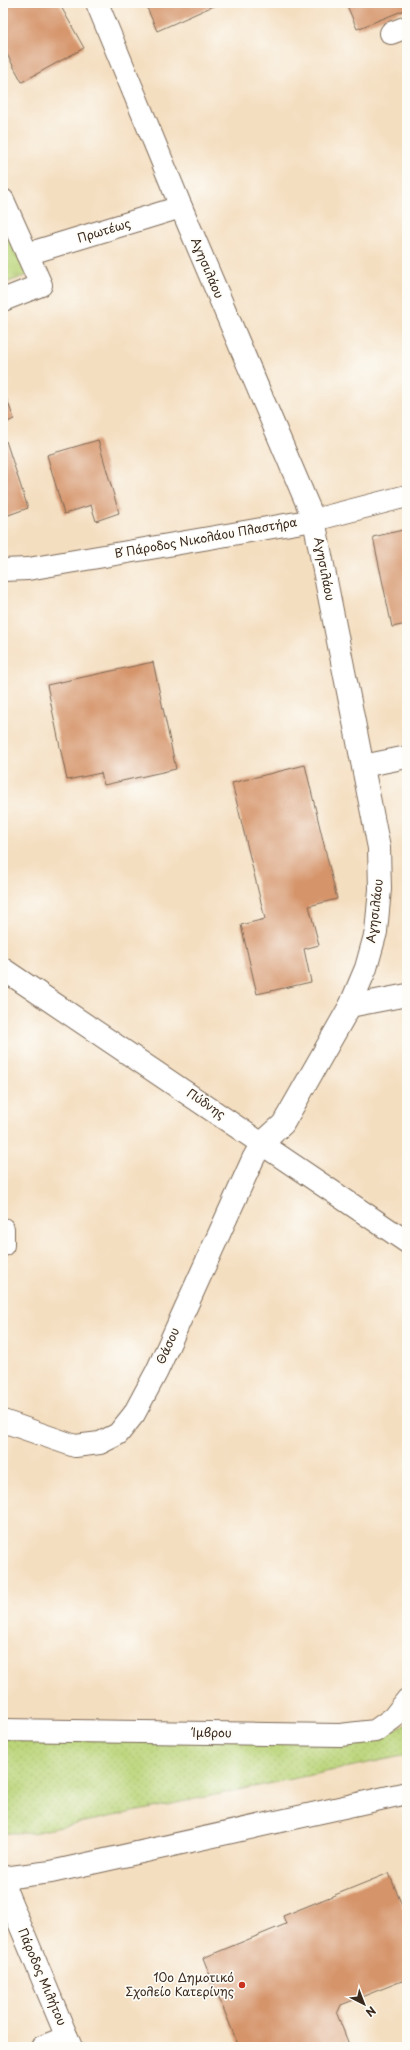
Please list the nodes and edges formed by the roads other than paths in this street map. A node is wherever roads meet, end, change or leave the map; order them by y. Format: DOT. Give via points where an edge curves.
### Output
graph roads {
  1 [pos="97,3"];
  2 [pos="3,200"];
  3 [pos="181,207"];
  4 [pos="27,254"];
  5 [pos="3,300"];
  6 [pos="407,496"];
  7 [pos="314,520"];
  8 [pos="3,570"];
  9 [pos="407,757"];
  10 [pos="363,766"];
  11 [pos="3,969"];
  12 [pos="407,995"];
  13 [pos="350,1006"];
  14 [pos="262,1143"];
  15 [pos="3,1229"];
  16 [pos="407,1242"];
  17 [pos="3,1245"];
  18 [pos="3,1421"];
  19 [pos="407,1700"];
  20 [pos="3,1730"];
  21 [pos="407,1793"];
  22 [pos="3,1878"];
  23 [pos="3,1884"];
  24 [pos="69,2042"];
  25 [pos="42,2047"];
  1 -- 3 [label="street, Αγησιλάου"];
  2 -- 4 [label="street"];
  3 -- 4 [label="street, Πρωτέως"];
  3 -- 7 [label="street, Αγησιλάου"];
  4 -- 5 [label="street" via="41,285"];
  6 -- 7 [label="street, Β΄ Πάροδος Νικολάου Πλαστήρα"];
  7 -- 8 [label="street, Β΄ Πάροδος Νικολάου Πλαστήρα" via="28,569"];
  7 -- 10 [label="street, Αγησιλάου"];
  9 -- 10 [label="street"];
  10 -- 13 [label="street, Αγησιλάου" via="379,848 380,889 376,932 366,968"];
  11 -- 14 [label="street, Πύδνης"];
  12 -- 13 [label="street"];
  13 -- 14 [label="street, Αγησιλάου" via="283,1124"];
  14 -- 16 [label="street, Πύδνης"];
  14 -- 18 [label="street, Θάσου" via="156,1371 134,1414 118,1434 100,1444 75,1446"];
  15 -- 17 [label="street"];
  19 -- 20 [label="street, Ίμβρου" via="393,1718 375,1731 340,1735"];
  21 -- 22 [label="street" via="51,1872"];
  23 -- 24 [label="street, Πάροδος Μιλήτου"];
  24 -- 25 [label="street"];
}
